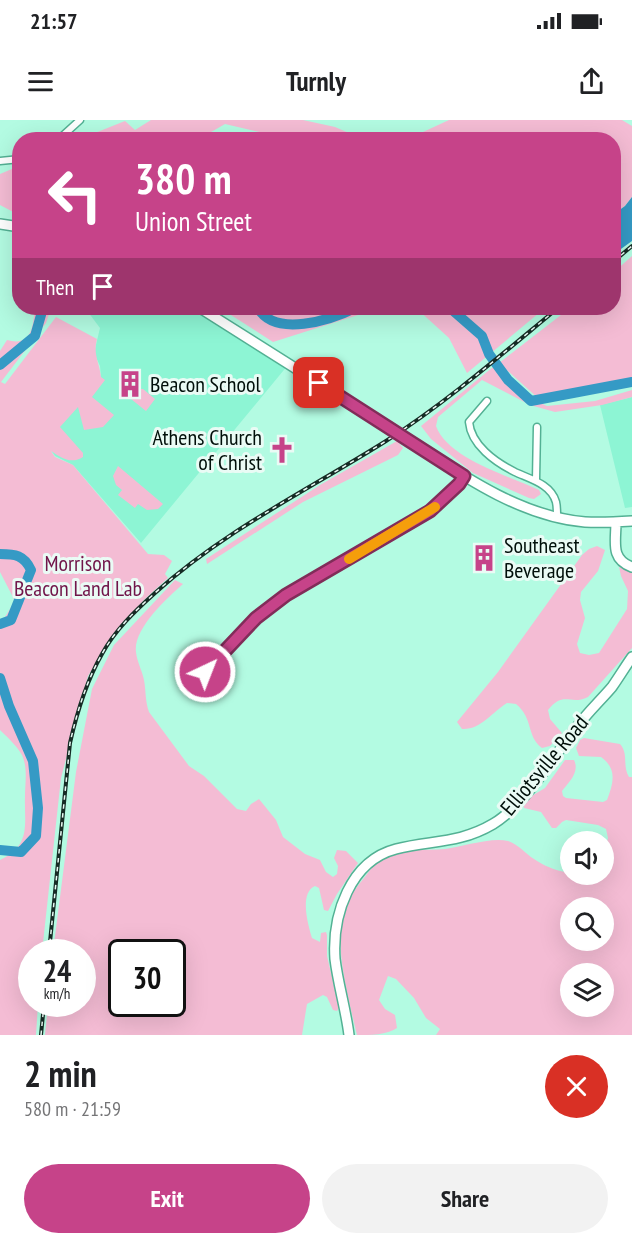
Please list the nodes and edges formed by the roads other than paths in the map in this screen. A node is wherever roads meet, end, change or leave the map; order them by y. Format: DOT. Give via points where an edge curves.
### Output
graph roads {
  1 [pos="80,120"];
  2 [pos="67,132"];
  3 [pos="211,315"];
  4 [pos="487,400"];
  5 [pos="537,428"];
  6 [pos="464,476"];
  7 [pos="536,480"];
  8 [pos="557,516"];
  9 [pos="632,521"];
  10 [pos="616,522"];
  11 [pos="632,567"];
  12 [pos="632,657"];
  13 [pos="205,672"];
  14 [pos="349,1035"];
  1 -- 2 [label="street"];
  3 -- 6 [label="street, bridge"];
  4 -- 7 [label="street" via="469,422 475,442 498,462"];
  5 -- 7 [label="street"];
  6 -- 8 [label="street" via="491,492"];
  6 -- 13 [label="street" via="430,511 268,608"];
  7 -- 8 [label="street" via="556,501"];
  8 -- 10 [label="street" via="585,522"];
  9 -- 10 [label="street"];
  10 -- 11 [label="street" via="616,555"];
  12 -- 14 [label="street, Elliotsville Road" via="549,766 503,816 464,837 388,851 354,879 343,900 335,942"];
}
